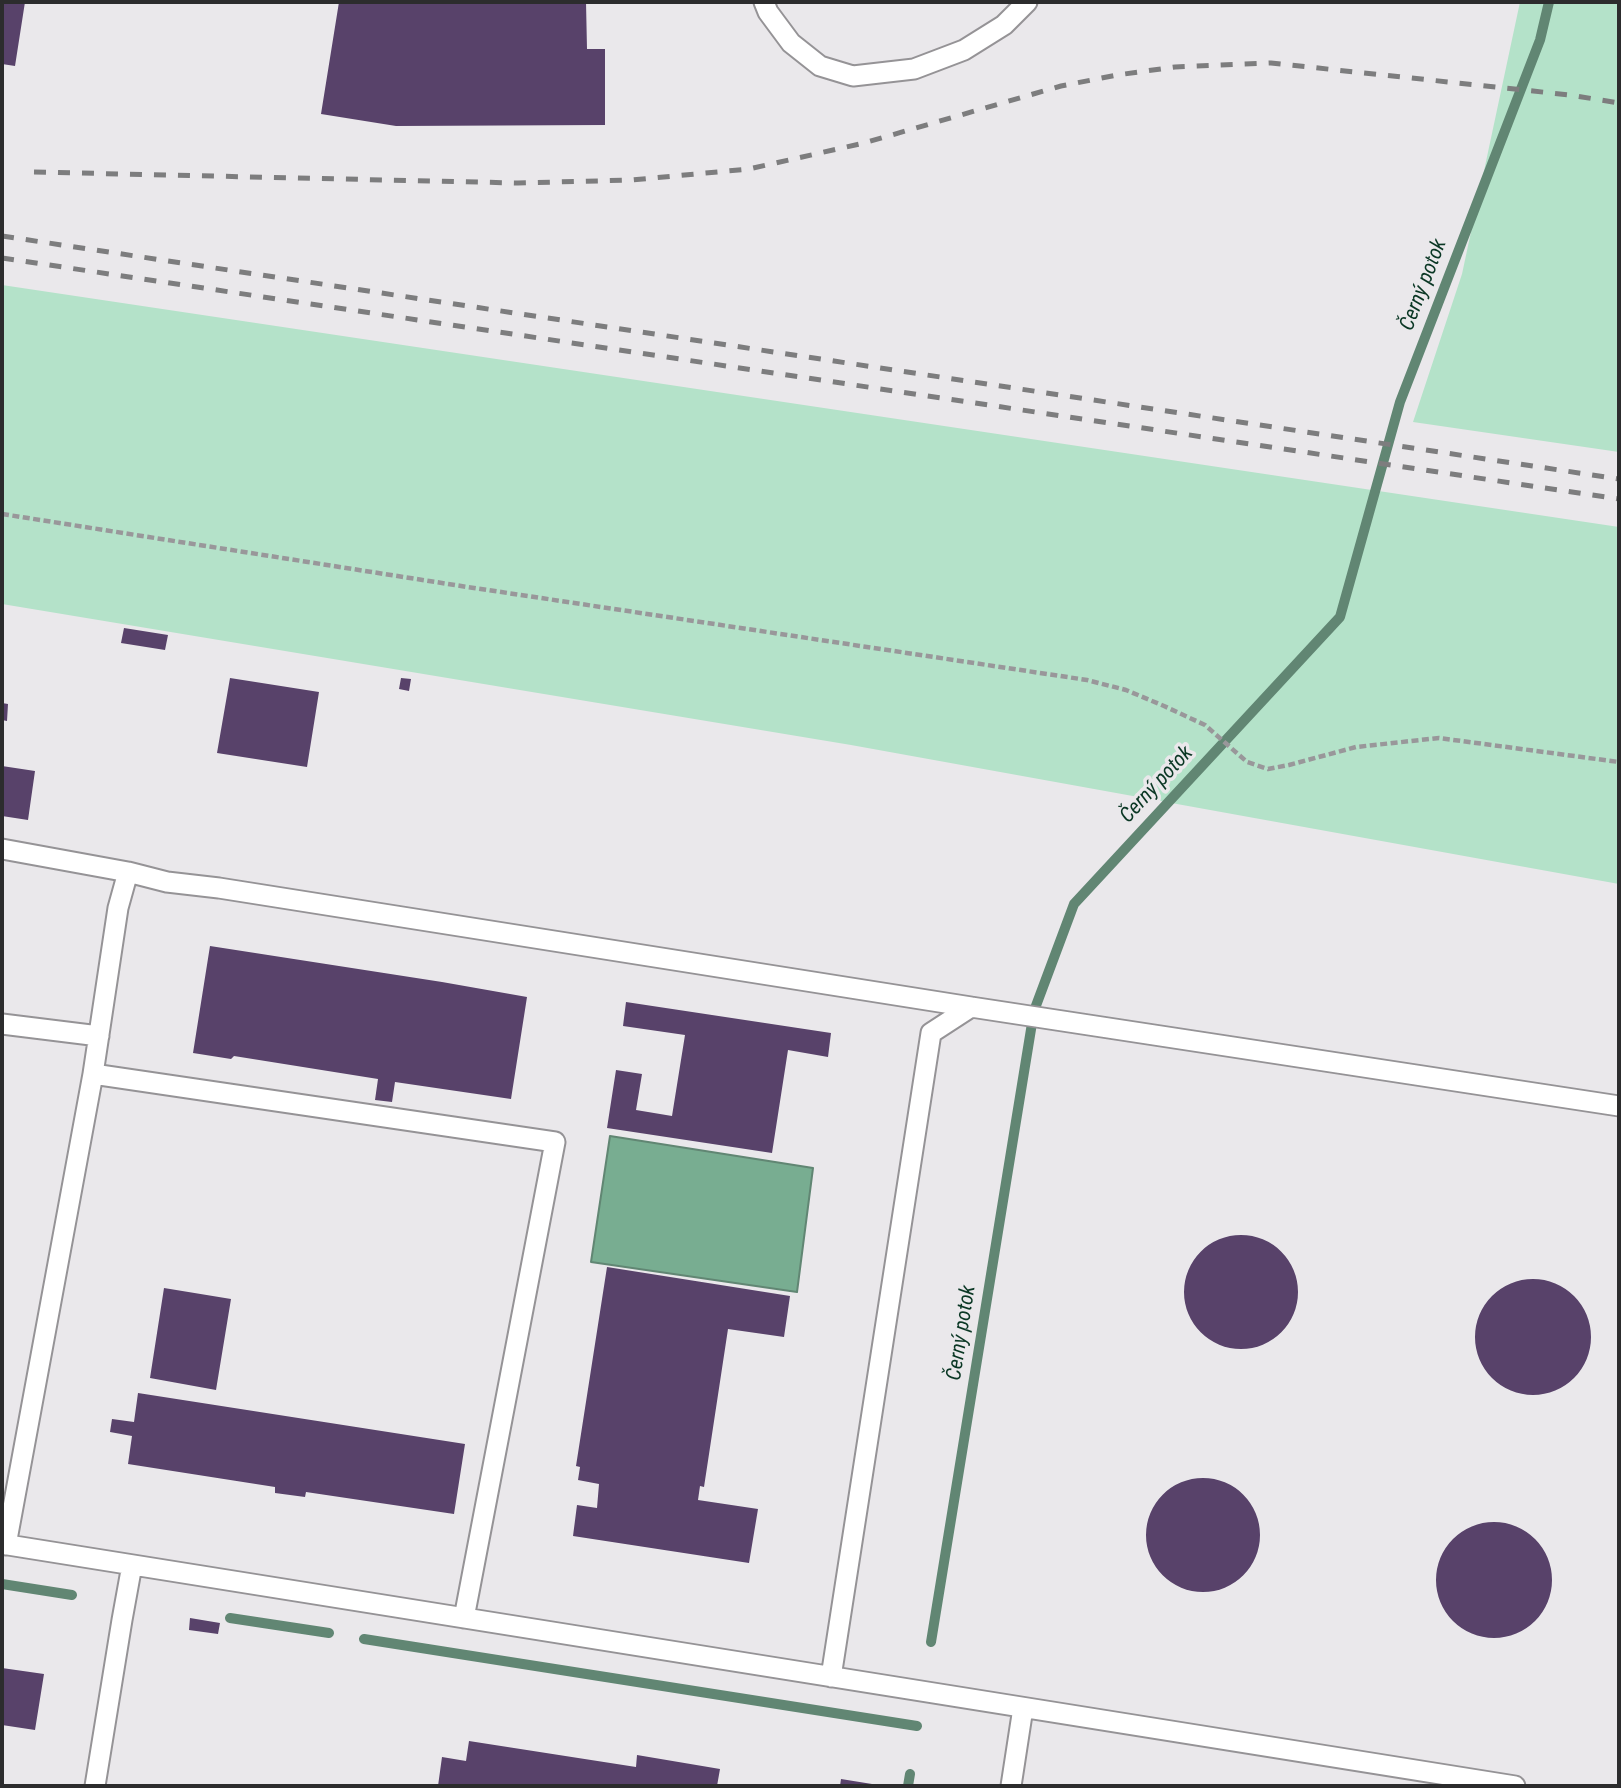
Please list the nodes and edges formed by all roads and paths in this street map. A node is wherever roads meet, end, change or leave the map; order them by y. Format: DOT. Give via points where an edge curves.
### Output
graph roads {
  1 [pos="764,2"];
  2 [pos="1027,2"];
  3 [pos="2,514"];
  4 [pos="1619,762"];
  5 [pos="2,849"];
  6 [pos="128,872"];
  7 [pos="971,1007"];
  8 [pos="2,1024"];
  9 [pos="99,1036"];
  10 [pos="93,1074"];
  11 [pos="1619,1106"];
  12 [pos="4,1545"];
  13 [pos="132,1565"];
  14 [pos="464,1618"];
  15 [pos="831,1677"];
  16 [pos="1023,1707"];
  17 [pos="95,1786"];
  18 [pos="1011,1786"];
  19 [pos="1515,1786"];
  1 -- 2 [label="lane" via="791,43 820,66 853,76 914,69 964,50 1004,25"];
  3 -- 4 [label="path" via="1087,680 1126,690 1205,725 1247,762 1268,769 1356,747 1439,738"];
  5 -- 6 [label="lane"];
  6 -- 7 [label="lane" via="167,882"];
  6 -- 9 [label="lane" via="118,908"];
  7 -- 11 [label="lane"];
  7 -- 15 [label="lane" via="932,1033"];
  8 -- 9 [label="lane"];
  9 -- 10 [label="lane"];
  10 -- 12 [label="lane"];
  10 -- 14 [label="lane" via="555,1142"];
  12 -- 13 [label="lane"];
  13 -- 14 [label="lane"];
  13 -- 17 [label="lane"];
  14 -- 15 [label="lane"];
  15 -- 16 [label="lane"];
  16 -- 18 [label="lane"];
  16 -- 19 [label="lane"];
}
